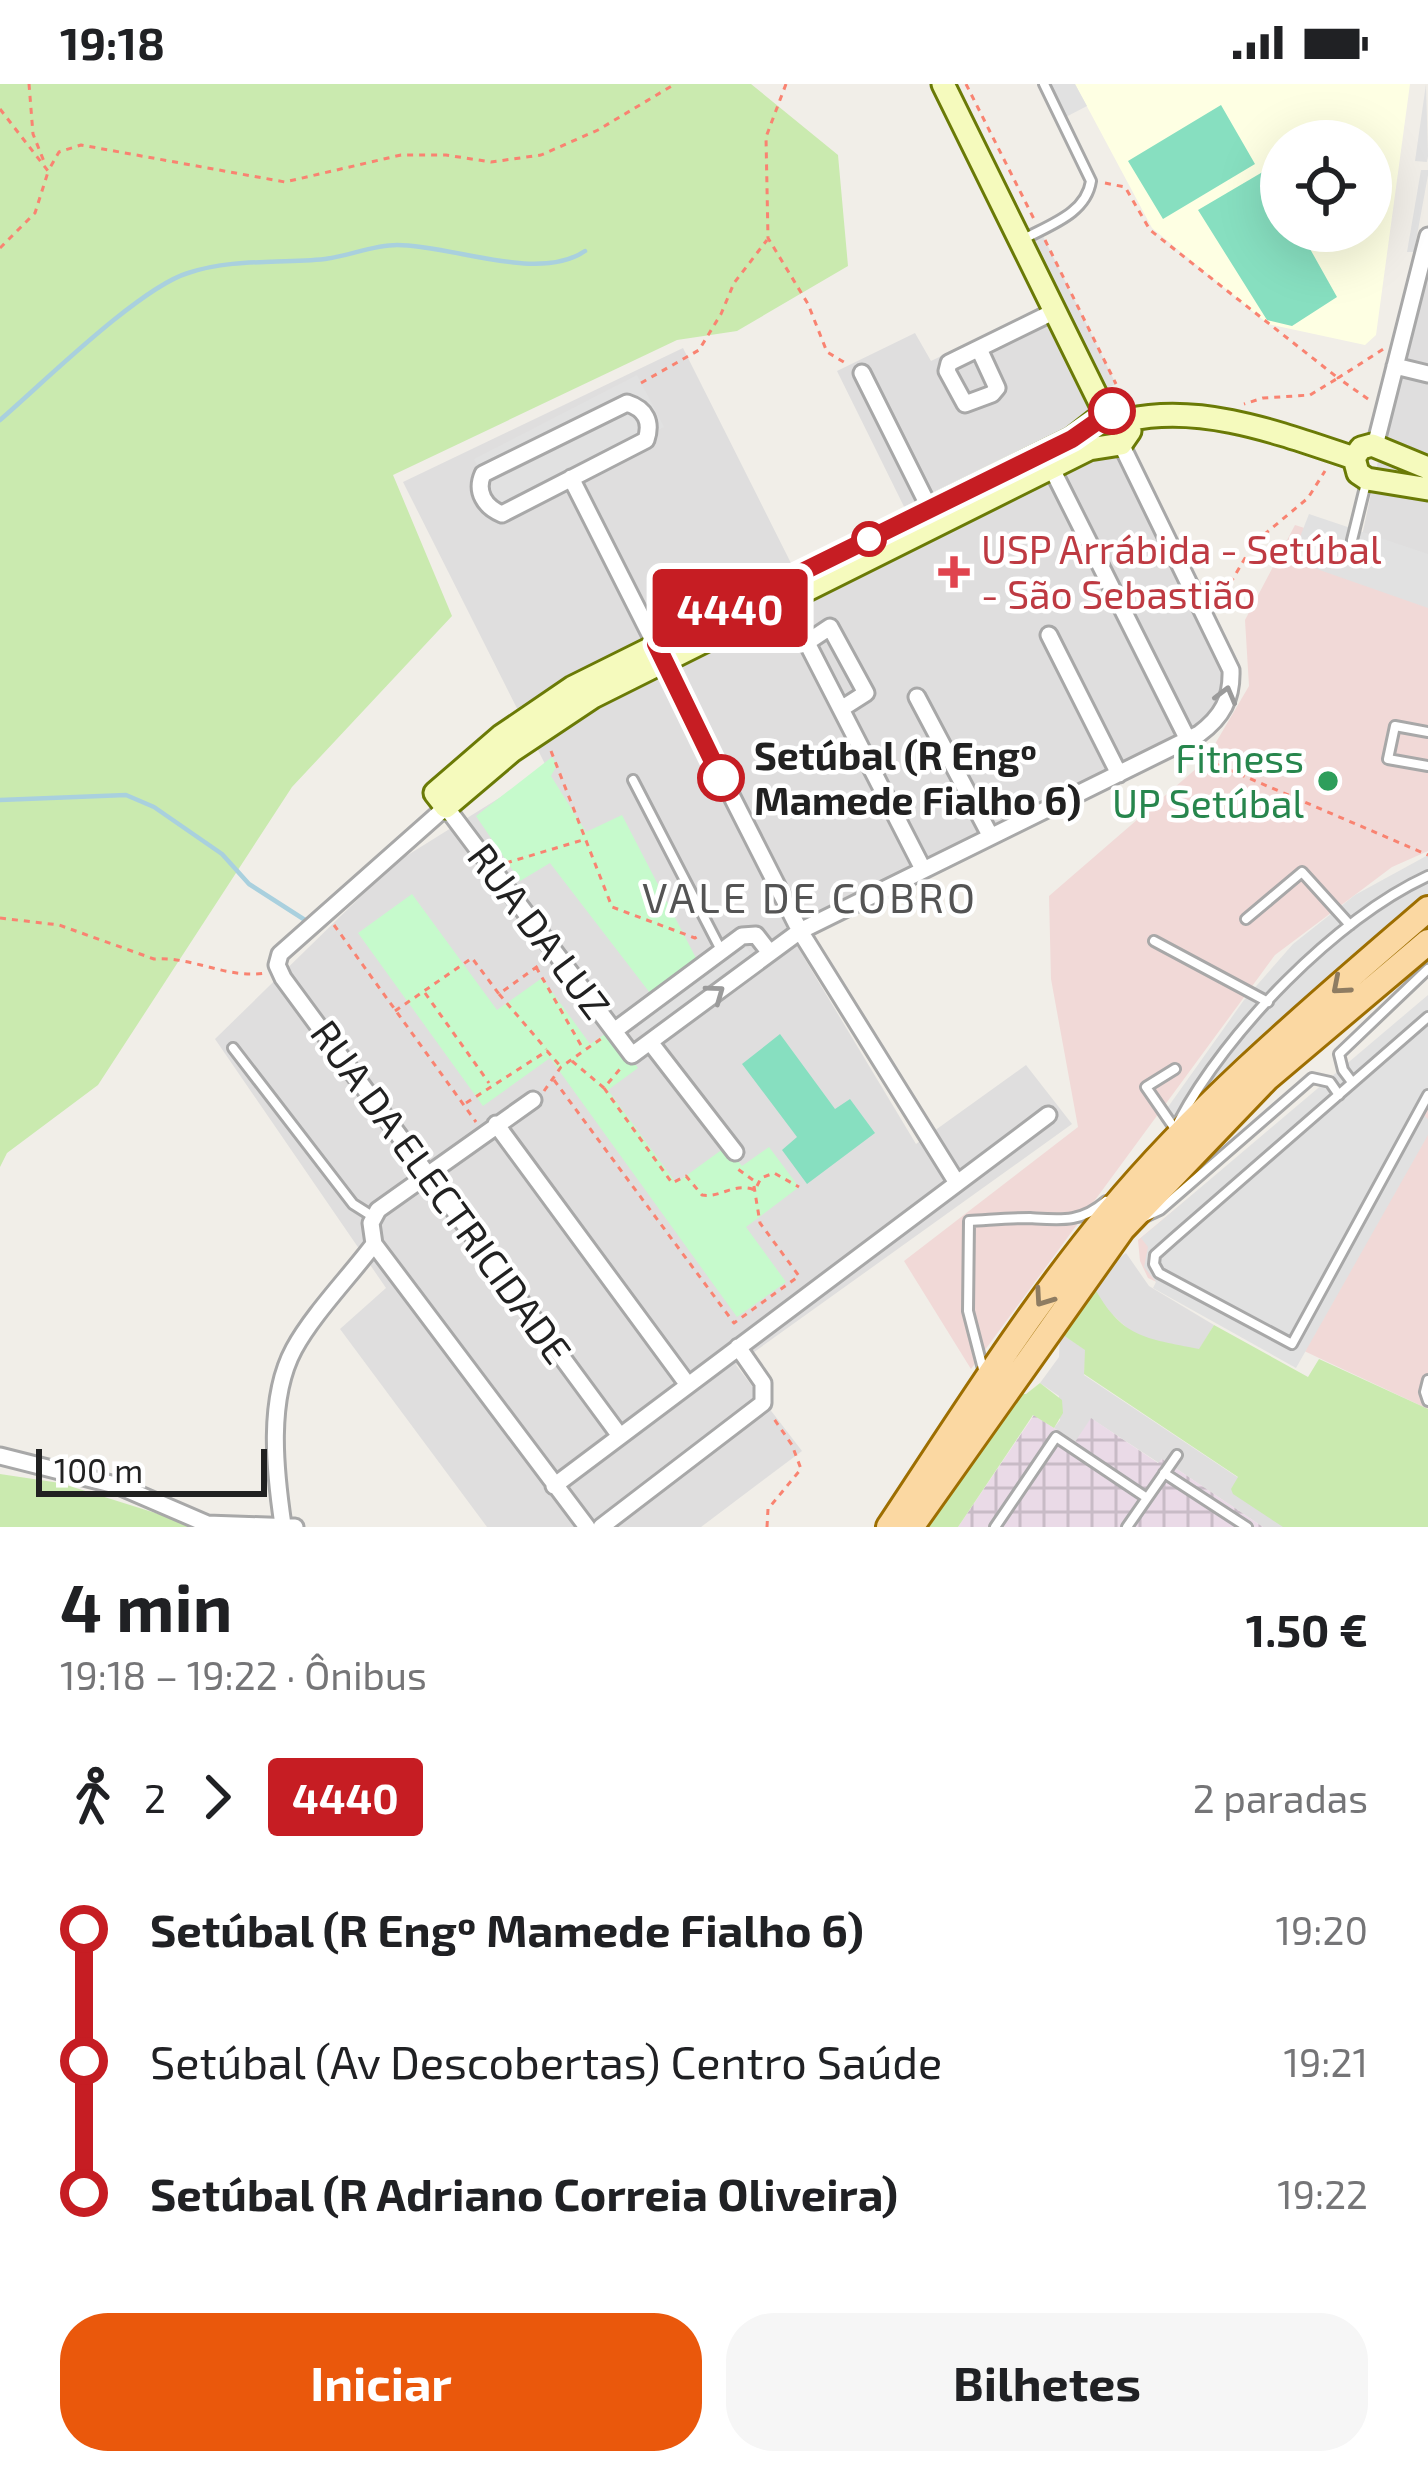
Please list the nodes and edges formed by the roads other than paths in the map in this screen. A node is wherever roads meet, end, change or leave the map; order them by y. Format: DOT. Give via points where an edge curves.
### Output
graph roads {
  1 [pos="943,84"];
  2 [pos="1044,84"];
  3 [pos="1428,236"];
  4 [pos="1020,241"];
  5 [pos="1426,255"];
  6 [pos="1422,290"];
  7 [pos="1055,311"];
  8 [pos="979,349"];
  9 [pos="1395,365"];
  10 [pos="862,373"];
  11 [pos="1428,374"];
  12 [pos="1103,415"];
  13 [pos="1128,420"];
  14 [pos="1117,445"];
  15 [pos="1381,450"];
  16 [pos="1354,458"];
  17 [pos="1047,461"];
  18 [pos="1428,468"];
  19 [pos="571,478"];
  20 [pos="1369,479"];
  21 [pos="1428,490"];
  22 [pos="930,509"];
  23 [pos="1352,540"];
  24 [pos="785,600"];
  25 [pos="1049,635"];
  26 [pos="806,643"];
  27 [pos="659,653"];
  28 [pos="917,697"];
  29 [pos="841,709"];
  30 [pos="1428,732"];
  31 [pos="1192,748"];
  32 [pos="1428,766"];
  33 [pos="1119,774"];
  34 [pos="633,780"];
  35 [pos="446,807"];
  36 [pos="990,835"];
  37 [pos="923,868"];
  38 [pos="1428,876"];
  39 [pos="1428,909"];
  40 [pos="1246,920"];
  41 [pos="1350,925"];
  42 [pos="800,931"];
  43 [pos="1154,941"];
  44 [pos="1428,942"];
  45 [pos="722,951"];
  46 [pos="770,953"];
  47 [pos="1428,969"];
  48 [pos="1268,1002"];
  49 [pos="1428,1017"];
  50 [pos="614,1030"];
  51 [pos="650,1042"];
  52 [pos="232,1048"];
  53 [pos="1175,1069"];
  54 [pos="1352,1082"];
  55 [pos="1339,1095"];
  56 [pos="1428,1095"];
  57 [pos="533,1100"];
  58 [pos="1048,1115"];
  59 [pos="490,1128"];
  60 [pos="1170,1140"];
  61 [pos="735,1152"];
  62 [pos="427,1174"];
  63 [pos="957,1183"];
  64 [pos="373,1216"];
  65 [pos="1122,1229"];
  66 [pos="374,1244"];
  67 [pos="738,1347"];
  68 [pos="1019,1352"];
  69 [pos="983,1370"];
  70 [pos="1428,1380"];
  71 [pos="688,1385"];
  72 [pos="1428,1401"];
  73 [pos="620,1436"];
  74 [pos="1177,1455"];
  75 [pos="0,1456"];
  76 [pos="1164,1473"];
  77 [pos="554,1486"];
  78 [pos="1147,1498"];
  79 [pos="289,1526"];
  80 [pos="586,1527"];
  81 [pos="601,1527"];
  82 [pos="877,1527"];
  83 [pos="889,1527"];
  84 [pos="911,1527"];
  85 [pos="995,1527"];
  86 [pos="1127,1527"];
  87 [pos="1246,1527"];
  1 -- 4 [label="street"];
  2 -- 4 [label="lane" via="1091,181 1089,197"];
  3 -- 5 [label="street"];
  4 -- 7 [label="street"];
  5 -- 6 [label="street"];
  6 -- 9 [label="street"];
  7 -- 8 [label="street"];
  7 -- 12 [label="street"];
  9 -- 11 [label="street"];
  9 -- 15 [label="street"];
  10 -- 22 [label="street"];
  12 -- 13 [label="street"];
  12 -- 14 [label="street" via="1098,438"];
  12 -- 17 [label="street"];
  13 -- 14 [label="street" via="1129,436"];
  13 -- 16 [label="street" via="1198,416"];
  14 -- 17 [label="street"];
  31 -- 14 [label="street, one-way" via="1220,716 1232,685 1228,656"];
  15 -- 16 [label="street" via="1366,446"];
  15 -- 18 [label="street"];
  15 -- 20 [label="street" via="1386,470"];
  16 -- 20 [label="street"];
  17 -- 22 [label="street"];
  17 -- 24 [label="street"];
  17 -- 31 [label="street"];
  19 -- 19 [label="street" via="502,514 486,504 480,487 483,474 627,403 647,417 646,440"];
  19 -- 27 [label="street"];
  20 -- 21 [label="street"];
  20 -- 23 [label="lane"];
  22 -- 27 [label="street"];
  24 -- 26 [label="street"];
  24 -- 27 [label="street"];
  25 -- 33 [label="street"];
  26 -- 29 [label="street"];
  26 -- 29 [label="street" via="830,627 866,693"];
  27 -- 35 [label="street" via="573,687 501,736 435,793"];
  27 -- 42 [label="street"];
  28 -- 36 [label="street"];
  29 -- 37 [label="street"];
  30 -- 32 [label="lane" via="1395,726 1388,758"];
  31 -- 33 [label="street"];
  33 -- 36 [label="street"];
  34 -- 45 [label="lane"];
  35 -- 50 [label="street, RUA DA LUZ"];
  35 -- 62 [label="street, RUA DA ELECTRICIDADE" via="278,960 278,971"];
  36 -- 37 [label="street"];
  37 -- 42 [label="street"];
  38 -- 41 [label="lane"];
  39 -- 60 [label="main road, one-way"];
  40 -- 41 [label="lane" via="1302,872"];
  41 -- 48 [label="lane"];
  42 -- 46 [label="street"];
  42 -- 63 [label="street"];
  43 -- 48 [label="lane"];
  44 -- 65 [label="main road" via="1267,1078"];
  45 -- 46 [label="street" via="756,935"];
  45 -- 50 [label="street"];
  51 -- 46 [label="street, one-way"];
  47 -- 54 [label="lane" via="1339,1054"];
  48 -- 60 [label="lane" via="1201,1084"];
  49 -- 54 [label="lane"];
  50 -- 51 [label="street, RUA DA LUZ" via="632,1055"];
  51 -- 61 [label="street"];
  52 -- 64 [label="lane" via="352,1204"];
  53 -- 60 [label="lane" via="1147,1087"];
  54 -- 55 [label="lane"];
  55 -- 56 [label="lane" via="1155,1255 1160,1273 1292,1343"];
  55 -- 65 [label="lane" via="1330,1082 1312,1078 1160,1210"];
  57 -- 59 [label="street"];
  58 -- 63 [label="street"];
  59 -- 62 [label="street"];
  59 -- 71 [label="street"];
  60 -- 68 [label="main road, one-way" via="1053,1282"];
  60 -- 69 [label="lane" via="1090,1215 969,1221 968,1311"];
  62 -- 64 [label="street"];
  62 -- 73 [label="street, RUA DA ELECTRICIDADE"];
  63 -- 67 [label="street"];
  64 -- 66 [label="street"];
  65 -- 68 [label="main road"];
  66 -- 77 [label="street"];
  66 -- 79 [label="street" via="294,1348 281,1388 277,1439"];
  67 -- 71 [label="street"];
  67 -- 81 [label="street" via="763,1383 763,1403"];
  68 -- 69 [label="lane"];
  68 -- 83 [label="main road"];
  68 -- 84 [label="main road"];
  69 -- 82 [label="lane"];
  70 -- 72 [label="lane"];
  71 -- 73 [label="street"];
  73 -- 77 [label="street"];
  74 -- 76 [label="lane"];
  75 -- 79 [label="street" via="119,1486 207,1524"];
  76 -- 78 [label="lane"];
  76 -- 87 [label="lane"];
  77 -- 80 [label="street"];
  78 -- 85 [label="lane" via="1056,1437"];
  78 -- 86 [label="lane"];
}
